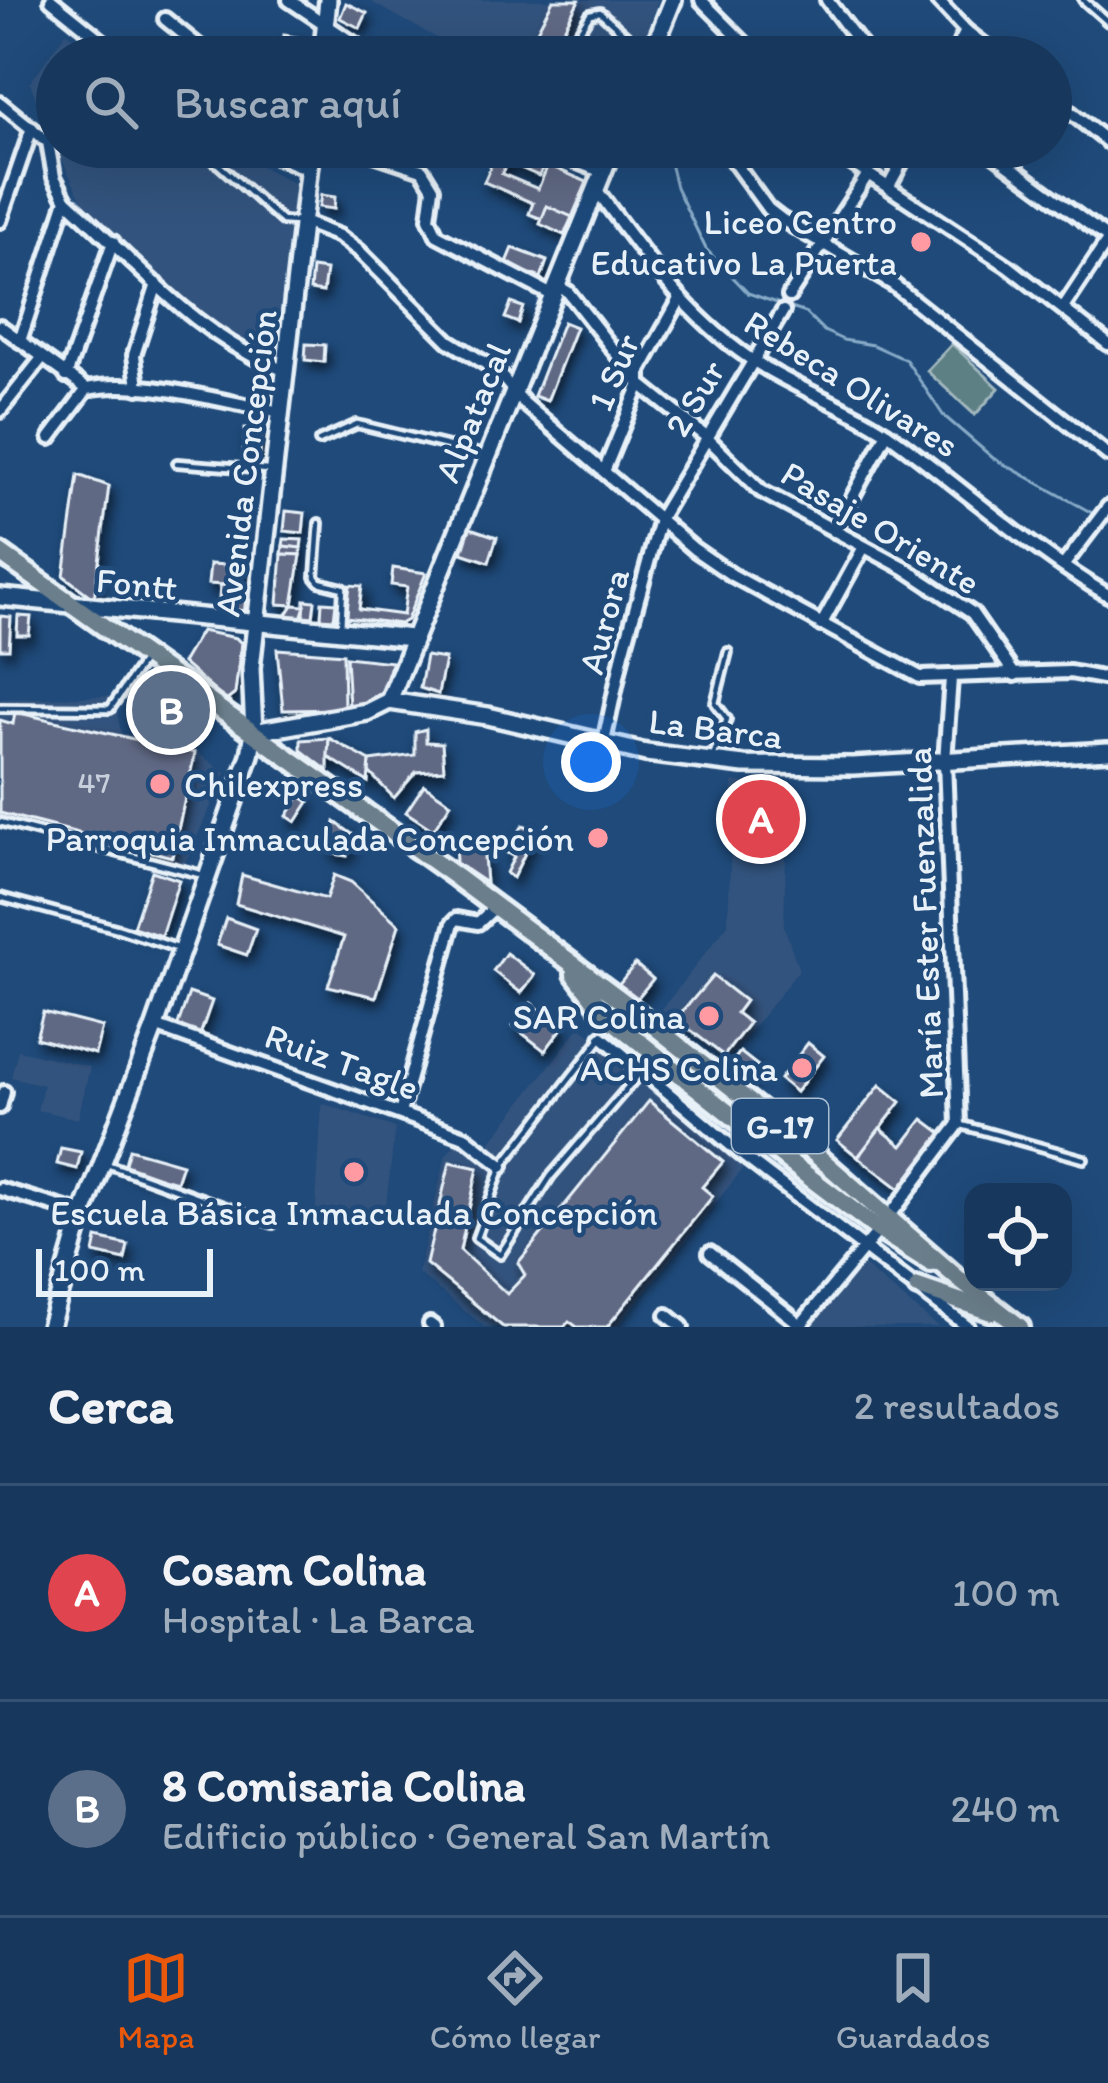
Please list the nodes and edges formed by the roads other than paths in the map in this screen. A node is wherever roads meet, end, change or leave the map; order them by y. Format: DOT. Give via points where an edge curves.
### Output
graph roads {
  1 [pos="51,0"];
  2 [pos="289,0"];
  3 [pos="328,0"];
  4 [pos="673,0"];
  5 [pos="701,0"];
  6 [pos="827,0"];
  7 [pos="937,0"];
  8 [pos="1083,0"];
  9 [pos="166,19"];
  10 [pos="1108,22"];
  11 [pos="326,25"];
  12 [pos="966,31"];
  13 [pos="96,36"];
  14 [pos="187,36"];
  15 [pos="325,36"];
  16 [pos="342,36"];
  17 [pos="576,36"];
  18 [pos="627,36"];
  19 [pos="658,36"];
  20 [pos="737,36"];
  21 [pos="854,36"];
  22 [pos="963,36"];
  23 [pos="973,36"];
  24 [pos="0,103"];
  25 [pos="1072,114"];
  26 [pos="32,128"];
  27 [pos="36,132"];
  28 [pos="1108,142"];
  29 [pos="52,168"];
  30 [pos="223,168"];
  31 [pos="304,168"];
  32 [pos="416,168"];
  33 [pos="593,168"];
  34 [pos="605,168"];
  35 [pos="739,168"];
  36 [pos="859,168"];
  37 [pos="899,168"];
  38 [pos="1013,168"];
  39 [pos="309,170"];
  40 [pos="603,172"];
  41 [pos="868,174"];
  42 [pos="889,187"];
  43 [pos="596,189"];
  44 [pos="66,200"];
  45 [pos="1108,218"];
  46 [pos="0,221"];
  47 [pos="303,222"];
  48 [pos="1105,236"];
  49 [pos="113,242"];
  50 [pos="824,244"];
  51 [pos="158,284"];
  52 [pos="554,290"];
  53 [pos="789,296"];
  54 [pos="680,299"];
  55 [pos="1063,308"];
  56 [pos="783,311"];
  57 [pos="0,326"];
  58 [pos="20,341"];
  59 [pos="1108,344"];
  60 [pos="42,358"];
  61 [pos="752,359"];
  62 [pos="286,371"];
  63 [pos="66,376"];
  64 [pos="640,384"];
  65 [pos="138,388"];
  66 [pos="87,389"];
  67 [pos="514,389"];
  68 [pos="0,411"];
  69 [pos="281,412"];
  70 [pos="887,433"];
  71 [pos="706,436"];
  72 [pos="50,438"];
  73 [pos="319,441"];
  74 [pos="487,455"];
  75 [pos="1108,455"];
  76 [pos="177,463"];
  77 [pos="605,469"];
  78 [pos="274,471"];
  79 [pos="1108,507"];
  80 [pos="661,516"];
  81 [pos="319,523"];
  82 [pos="834,531"];
  83 [pos="864,547"];
  84 [pos="0,553"];
  85 [pos="1063,566"];
  86 [pos="1108,595"];
  87 [pos="0,597"];
  88 [pos="78,607"];
  89 [pos="256,625"];
  90 [pos="820,625"];
  91 [pos="340,633"];
  92 [pos="412,638"];
  93 [pos="728,652"];
  94 [pos="146,656"];
  95 [pos="1016,675"];
  96 [pos="951,678"];
  97 [pos="1108,679"];
  98 [pos="389,701"];
  99 [pos="0,708"];
  100 [pos="254,733"];
  101 [pos="604,742"];
  102 [pos="1108,751"];
  103 [pos="945,761"];
  104 [pos="711,763"];
  105 [pos="0,822"];
  106 [pos="207,876"];
  107 [pos="0,897"];
  108 [pos="495,907"];
  109 [pos="181,950"];
  110 [pos="155,1026"];
  111 [pos="602,1037"];
  112 [pos="662,1046"];
  113 [pos="643,1071"];
  114 [pos="4,1092"];
  115 [pos="0,1107"];
  116 [pos="400,1113"];
  117 [pos="959,1124"];
  118 [pos="1084,1159"];
  119 [pos="102,1163"];
  120 [pos="502,1166"];
  121 [pos="0,1189"];
  122 [pos="82,1214"];
  123 [pos="885,1223"];
  124 [pos="274,1224"];
  125 [pos="865,1246"];
  126 [pos="710,1253"];
  127 [pos="918,1287"];
  128 [pos="667,1315"];
  129 [pos="1014,1322"];
  130 [pos="801,1326"];
  131 [pos="50,1327"];
  132 [pos="682,1327"];
  133 [pos="968,1327"];
  1 -- 13 [label="street"];
  2 -- 11 [label="street"];
  3 -- 11 [label="main road"];
  4 -- 19 [label="main road"];
  5 -- 20 [label="street"];
  6 -- 21 [label="street"];
  7 -- 12 [label="street"];
  8 -- 10 [label="lane"];
  9 -- 14 [label="street"];
  11 -- 15 [label="main road"];
  11 -- 16 [label="street"];
  12 -- 22 [label="street"];
  12 -- 23 [label="street"];
  17 -- 18 [label="lane" via="600,12"];
  24 -- 26 [label="street"];
  25 -- 28 [label="street"];
  26 -- 27 [label="street"];
  26 -- 46 [label="street"];
  29 -- 44 [label="street"];
  30 -- 47 [label="lane" via="282,221"];
  31 -- 39 [label="street"];
  32 -- 52 [label="street, Pasaje Oriente" via="434,188 437,235"];
  33 -- 40 [label="street"];
  34 -- 40 [label="main road, Alpatacal"];
  35 -- 50 [label="street" via="769,208"];
  36 -- 41 [label="street"];
  37 -- 42 [label="street"];
  38 -- 48 [label="street"];
  39 -- 47 [label="main road, Avenida Concepción"];
  40 -- 43 [label="main road, Alpatacal"];
  41 -- 42 [label="street"];
  41 -- 50 [label="street"];
  42 -- 55 [label="street"];
  43 -- 52 [label="main road, Alpatacal"];
  43 -- 54 [label="street, Rebeca Olivares"];
  44 -- 49 [label="street"];
  44 -- 58 [label="street"];
  45 -- 48 [label="street"];
  47 -- 62 [label="main road, Avenida Concepción"];
  47 -- 67 [label="street" via="339,236 449,341"];
  48 -- 55 [label="street"];
  49 -- 51 [label="street"];
  49 -- 63 [label="street"];
  50 -- 53 [label="street"];
  50 -- 75 [label="street" via="894,285"];
  51 -- 62 [label="street" via="229,346"];
  51 -- 65 [label="street" via="134,355"];
  52 -- 64 [label="street, Pasaje Oriente" via="568,292"];
  52 -- 67 [label="main road, Alpatacal"];
  54 -- 61 [label="street, Rebeca Olivares"];
  54 -- 64 [label="street, 1 Sur"];
  55 -- 59 [label="street"];
  56 -- 61 [label="street, 2 Sur"];
  57 -- 58 [label="street"];
  58 -- 60 [label="street"];
  60 -- 63 [label="street"];
  60 -- 68 [label="street"];
  61 -- 70 [label="street, Rebeca Olivares"];
  61 -- 71 [label="street, 2 Sur"];
  62 -- 69 [label="main road, Avenida Concepción"];
  63 -- 66 [label="street"];
  64 -- 71 [label="street, Pasaje Oriente"];
  64 -- 77 [label="street, 1 Sur"];
  65 -- 66 [label="street"];
  65 -- 69 [label="street"];
  66 -- 72 [label="street"];
  67 -- 74 [label="main road, Alpatacal"];
  67 -- 77 [label="street"];
  69 -- 78 [label="main road, Avenida Concepción"];
  70 -- 82 [label="street"];
  70 -- 85 [label="street, Rebeca Olivares"];
  71 -- 80 [label="street, 2 Sur"];
  71 -- 82 [label="street, Pasaje Oriente" via="761,491"];
  73 -- 74 [label="lane" via="357,424"];
  74 -- 92 [label="main road, Alpatacal"];
  76 -- 78 [label="lane"];
  77 -- 80 [label="street"];
  78 -- 89 [label="main road, Avenida Concepción"];
  79 -- 85 [label="street"];
  80 -- 90 [label="street" via="716,565"];
  80 -- 101 [label="street, Aurora"];
  81 -- 91 [label="lane" via="315,577 343,588"];
  82 -- 83 [label="street, Pasaje Oriente"];
  83 -- 90 [label="street"];
  83 -- 95 [label="street, Pasaje Oriente" via="972,613"];
  84 -- 88 [label="main road, G-17"];
  85 -- 86 [label="street, Rebeca Olivares"];
  87 -- 88 [label="main road, Fontt"];
  88 -- 89 [label="main road, Fontt"];
  88 -- 94 [label="main road, G-17"];
  89 -- 91 [label="main road, Fontt"];
  89 -- 100 [label="main road, Avenida Concepción"];
  90 -- 96 [label="street" via="908,674"];
  91 -- 92 [label="main road, Fontt"];
  92 -- 98 [label="main road, Alpatacal"];
  93 -- 104 [label="lane" via="715,703 727,719"];
  94 -- 99 [label="lane" via="110,709"];
  94 -- 100 [label="main road, G-17"];
  95 -- 96 [label="street"];
  95 -- 97 [label="street"];
  96 -- 103 [label="street, María Ester Fuenzalida"];
  98 -- 100 [label="main road, La Barca"];
  98 -- 101 [label="main road, La Barca"];
  100 -- 106 [label="main road, Avenida Concepción"];
  100 -- 108 [label="main road, G-17"];
  101 -- 104 [label="main road, La Barca"];
  102 -- 103 [label="main road, La Barca"];
  103 -- 104 [label="main road, La Barca"];
  103 -- 117 [label="street, María Ester Fuenzalida"];
  105 -- 106 [label="lane"];
  106 -- 109 [label="main road, Avenida Concepción"];
  107 -- 109 [label="lane"];
  108 -- 112 [label="main road, G-17" via="565,961 607,1016"];
  108 -- 116 [label="street" via="478,922 453,923"];
  109 -- 110 [label="main road, Avenida Concepción"];
  110 -- 116 [label="street, Ruiz Tagle"];
  110 -- 119 [label="main road, Avenida Concepción"];
  111 -- 113 [label="street"];
  111 -- 120 [label="lane"];
  112 -- 113 [label="street"];
  112 -- 123 [label="main road, G-17"];
  113 -- 120 [label="lane" via="551,1176 500,1255 476,1238"];
  113 -- 125 [label="street"];
  114 -- 115 [label="street"];
  116 -- 120 [label="street, Ruiz Tagle" via="465,1137"];
  117 -- 118 [label="lane"];
  117 -- 123 [label="street, María Ester Fuenzalida"];
  119 -- 122 [label="main road, Avenida Concepción"];
  119 -- 124 [label="lane"];
  121 -- 122 [label="street"];
  122 -- 131 [label="main road, Avenida Concepción"];
  123 -- 125 [label="street, María Ester Fuenzalida"];
  123 -- 129 [label="main road, G-17"];
  125 -- 127 [label="street"];
  125 -- 130 [label="street, María Ester Fuenzalida"];
  126 -- 130 [label="street"];
  127 -- 129 [label="main road"];
  127 -- 133 [label="street"];
  128 -- 132 [label="street"];
}
